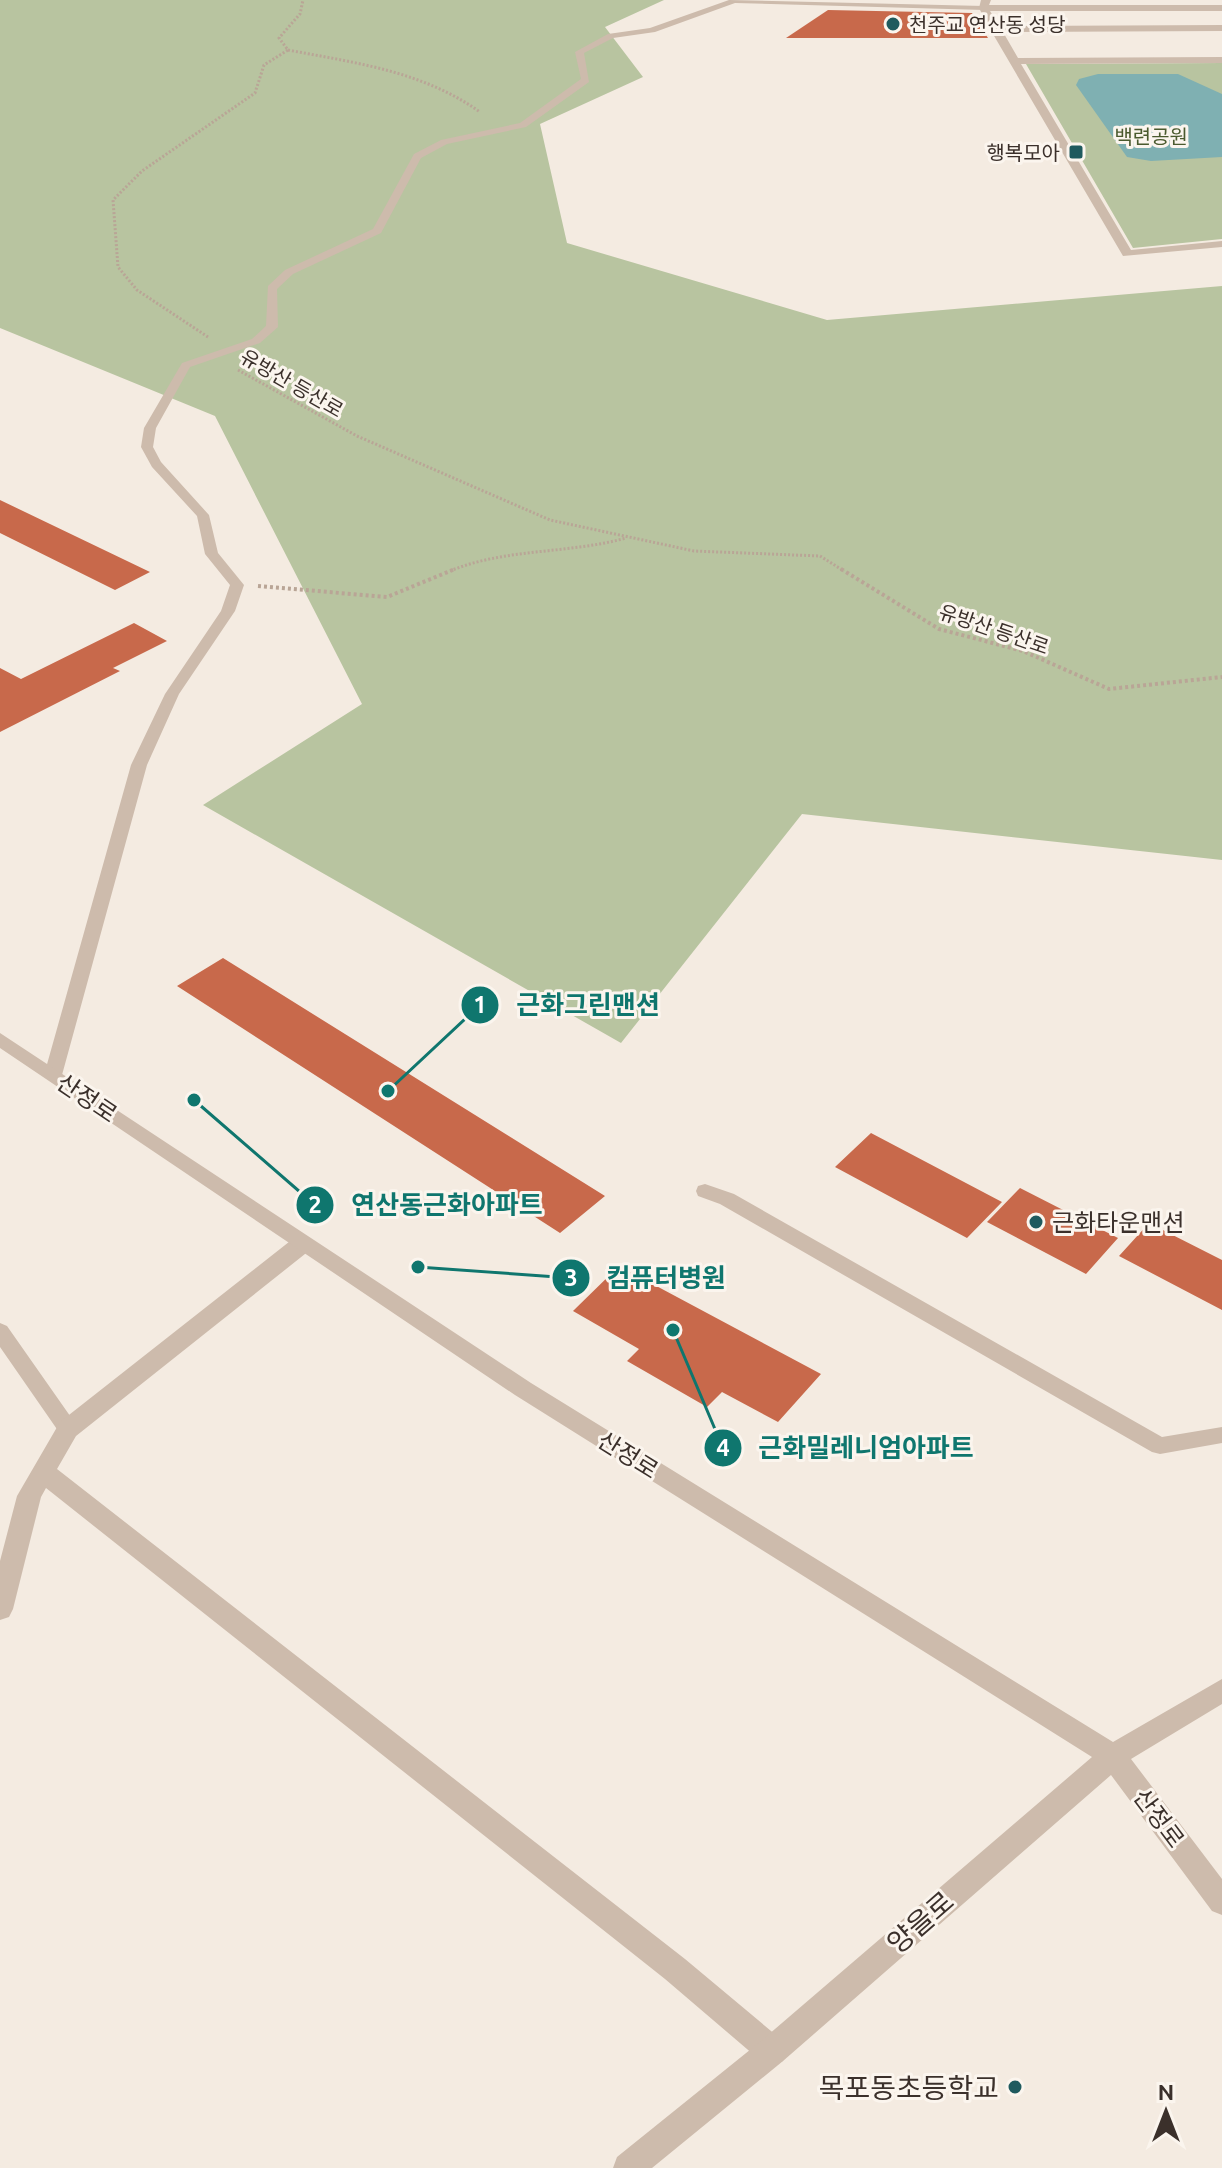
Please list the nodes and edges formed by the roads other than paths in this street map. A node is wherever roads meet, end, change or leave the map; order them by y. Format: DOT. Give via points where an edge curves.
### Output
graph roads {
  1 [pos="985,4"];
  2 [pos="1222,8"];
  3 [pos="1222,28"];
  4 [pos="995,29"];
  5 [pos="1222,60"];
  6 [pos="1014,61"];
  7 [pos="1222,244"];
  8 [pos="0,1039"];
  9 [pos="53,1075"];
  10 [pos="705,1191"];
  11 [pos="302,1244"];
  12 [pos="0,1331"];
  13 [pos="68,1429"];
  14 [pos="1222,1435"];
  15 [pos="42,1471"];
  16 [pos="0,1609"];
  17 [pos="1222,1690"];
  18 [pos="1113,1756"];
  19 [pos="1222,1902"];
  20 [pos="772,2051"];
  21 [pos="628,2168"];
  1 -- 2 [label="street"];
  1 -- 4 [label="street"];
  1 -- 9 [label="lane" via="734,1 652,30 594,43 579,52 586,80 523,125 444,142 417,156 377,231 289,272 272,288 272,327 256,341 186,365 150,428 147,447 203,515 212,554 237,585 228,611 172,694 139,765"];
  3 -- 4 [label="street"];
  4 -- 6 [label="street"];
  5 -- 6 [label="street"];
  6 -- 7 [label="street" via="1127,254"];
  8 -- 9 [label="street, 산정로"];
  9 -- 11 [label="street, 산정로"];
  10 -- 14 [label="lane" via="1160,1446"];
  11 -- 13 [label="street"];
  11 -- 18 [label="street, 산정로" via="523,1389"];
  12 -- 13 [label="lane"];
  13 -- 15 [label="street"];
  15 -- 16 [label="street" via="29,1496"];
  15 -- 20 [label="street"];
  17 -- 18 [label="street, 양을로"];
  18 -- 19 [label="street, 산정로"];
  18 -- 20 [label="street, 양을로"];
  20 -- 21 [label="street, 양을로"];
}
